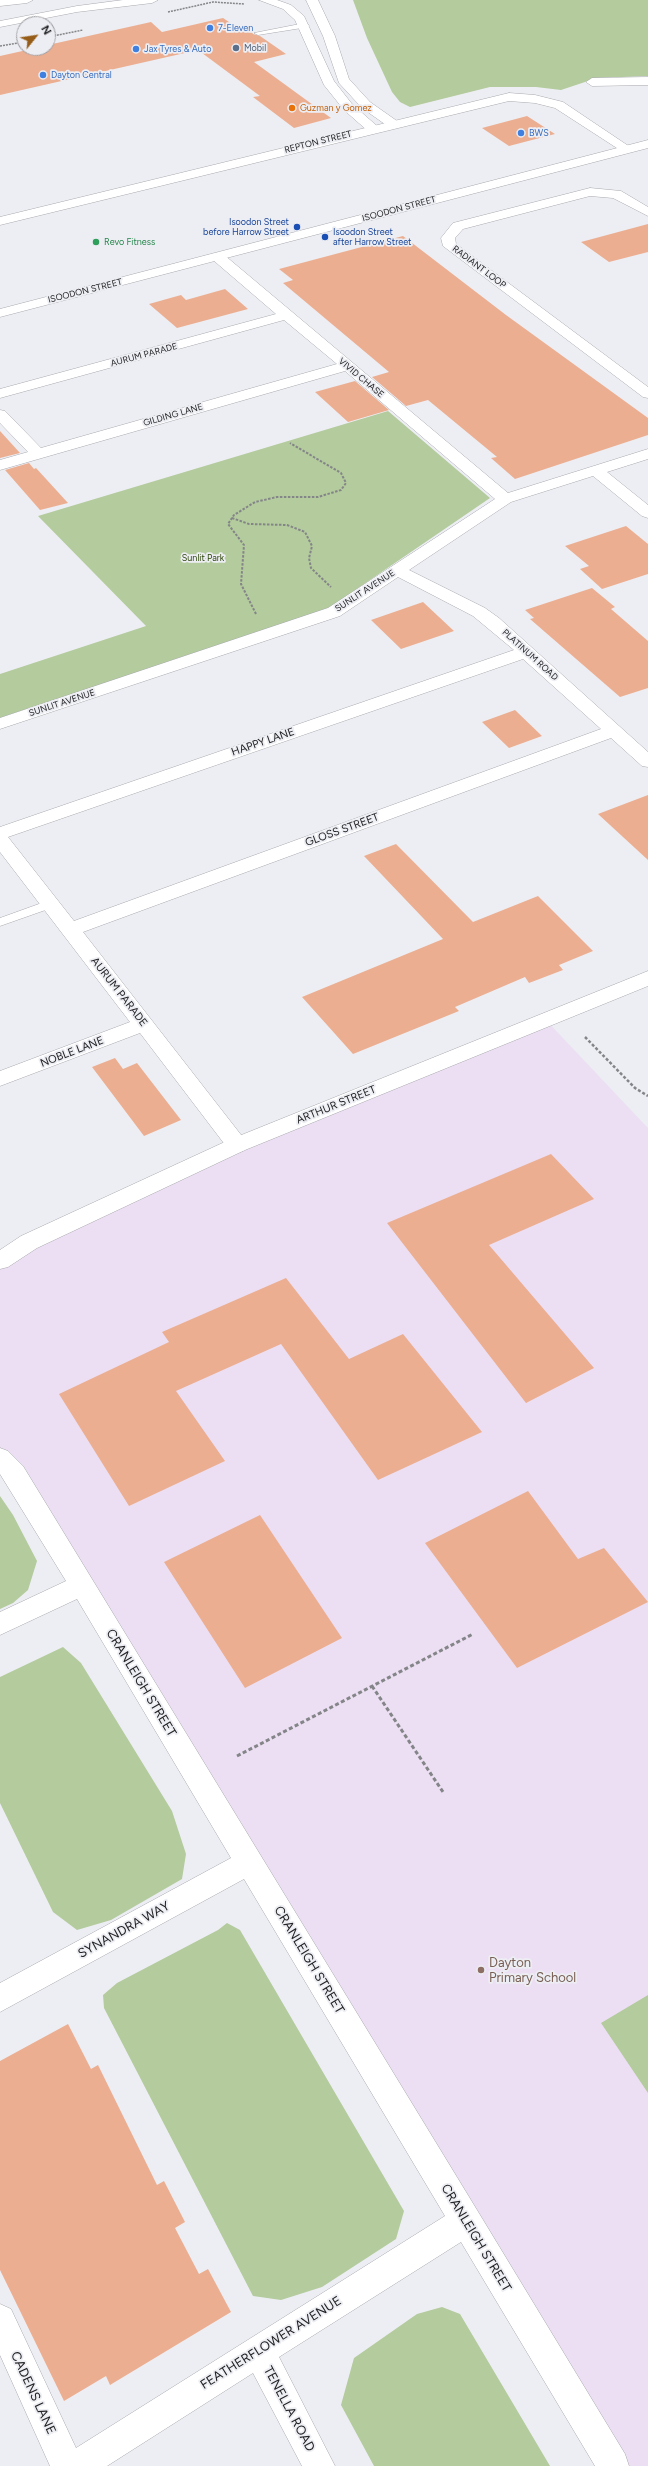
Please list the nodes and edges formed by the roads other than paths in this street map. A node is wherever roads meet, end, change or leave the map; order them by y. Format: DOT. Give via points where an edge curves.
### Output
graph roads {
  1 [pos="27,0"];
  2 [pos="152,0"];
  3 [pos="265,0"];
  4 [pos="312,0"];
  5 [pos="0,3"];
  6 [pos="0,24"];
  7 [pos="305,25"];
  8 [pos="258,33"];
  9 [pos="648,81"];
  10 [pos="592,82"];
  11 [pos="393,124"];
  12 [pos="373,129"];
  13 [pos="648,144"];
  14 [pos="627,149"];
  15 [pos="648,212"];
  16 [pos="0,221"];
  17 [pos="218,257"];
  18 [pos="3,312"];
  19 [pos="287,316"];
  20 [pos="347,366"];
  21 [pos="0,394"];
  22 [pos="648,394"];
  23 [pos="0,414"];
  24 [pos="38,454"];
  25 [pos="648,454"];
  26 [pos="0,465"];
  27 [pos="595,470"];
  28 [pos="505,499"];
  29 [pos="648,513"];
  30 [pos="397,570"];
  31 [pos="526,652"];
  32 [pos="0,724"];
  33 [pos="613,731"];
  34 [pos="648,762"];
  35 [pos="0,833"];
  36 [pos="0,839"];
  37 [pos="50,904"];
  38 [pos="0,922"];
  39 [pos="70,930"];
  40 [pos="648,978"];
  41 [pos="144,1024"];
  42 [pos="0,1079"];
  43 [pos="237,1145"];
  44 [pos="29,1242"];
  45 [pos="0,1248"];
  46 [pos="0,1261"];
  47 [pos="0,1458"];
  48 [pos="81,1585"];
  49 [pos="0,1624"];
  50 [pos="249,1862"];
  51 [pos="0,1998"];
  52 [pos="466,2221"];
  53 [pos="0,2320"];
  54 [pos="259,2351"];
  55 [pos="66,2466"];
  56 [pos="77,2466"];
  57 [pos="319,2466"];
  58 [pos="613,2466"];
  1 -- 5 [label="street"];
  2 -- 6 [label="street" via="77,9"];
  3 -- 7 [label="street" via="287,7"];
  4 -- 11 [label="street" via="329,36 343,80 366,105"];
  7 -- 8 [label="lane"];
  7 -- 12 [label="street" via="328,82 348,107"];
  9 -- 10 [label="street"];
  11 -- 12 [label="street, REPTON STREET"];
  11 -- 14 [label="street, REPTON STREET" via="508,97 535,99 559,105"];
  12 -- 16 [label="street, REPTON STREET"];
  13 -- 14 [label="street, ISOODON STREET"];
  14 -- 17 [label="street, ISOODON STREET"];
  15 -- 22 [label="street, RADIANT LOOP" via="616,194 590,192 458,226 448,238 450,246"];
  17 -- 18 [label="street, ISOODON STREET"];
  17 -- 19 [label="street, VIVID CHASE"];
  19 -- 20 [label="street, VIVID CHASE"];
  19 -- 21 [label="street, AURUM PARADE"];
  20 -- 24 [label="street, GILDING LANE"];
  20 -- 28 [label="street, VIVID CHASE"];
  23 -- 24 [label="street"];
  24 -- 26 [label="street, GILDING LANE"];
  25 -- 27 [label="street, SUNLIT AVENUE"];
  27 -- 28 [label="street, SUNLIT AVENUE"];
  27 -- 29 [label="street"];
  28 -- 30 [label="street, SUNLIT AVENUE"];
  30 -- 31 [label="street, PLATINUM ROAD" via="479,612"];
  30 -- 32 [label="street, SUNLIT AVENUE" via="334,612 314,620"];
  31 -- 33 [label="street, PLATINUM ROAD"];
  31 -- 35 [label="street, HAPPY LANE"];
  33 -- 34 [label="street, PLATINUM ROAD"];
  33 -- 39 [label="street, GLOSS STREET"];
  36 -- 37 [label="street, AURUM PARADE"];
  37 -- 38 [label="lane"];
  37 -- 39 [label="street, AURUM PARADE"];
  39 -- 41 [label="street, AURUM PARADE"];
  40 -- 43 [label="street, ARTHUR STREET"];
  41 -- 42 [label="street, NOBLE LANE"];
  41 -- 43 [label="street, AURUM PARADE"];
  43 -- 44 [label="street, ARTHUR STREET"];
  44 -- 45 [label="street, ARTHUR STREET"];
  44 -- 46 [label="street, ARTHUR STREET"];
  47 -- 48 [label="street, CRANLEIGH STREET" via="14,1473"];
  48 -- 49 [label="street"];
  48 -- 50 [label="street, CRANLEIGH STREET"];
  50 -- 51 [label="street, SYNANDRA WAY"];
  50 -- 52 [label="street, CRANLEIGH STREET"];
  52 -- 54 [label="street, FEATHERFLOWER AVENUE"];
  52 -- 58 [label="street, CRANLEIGH STREET"];
  53 -- 55 [label="street, CADENS LANE"];
  54 -- 56 [label="street, FEATHERFLOWER AVENUE"];
  54 -- 57 [label="street, TENELLA ROAD"];
}
